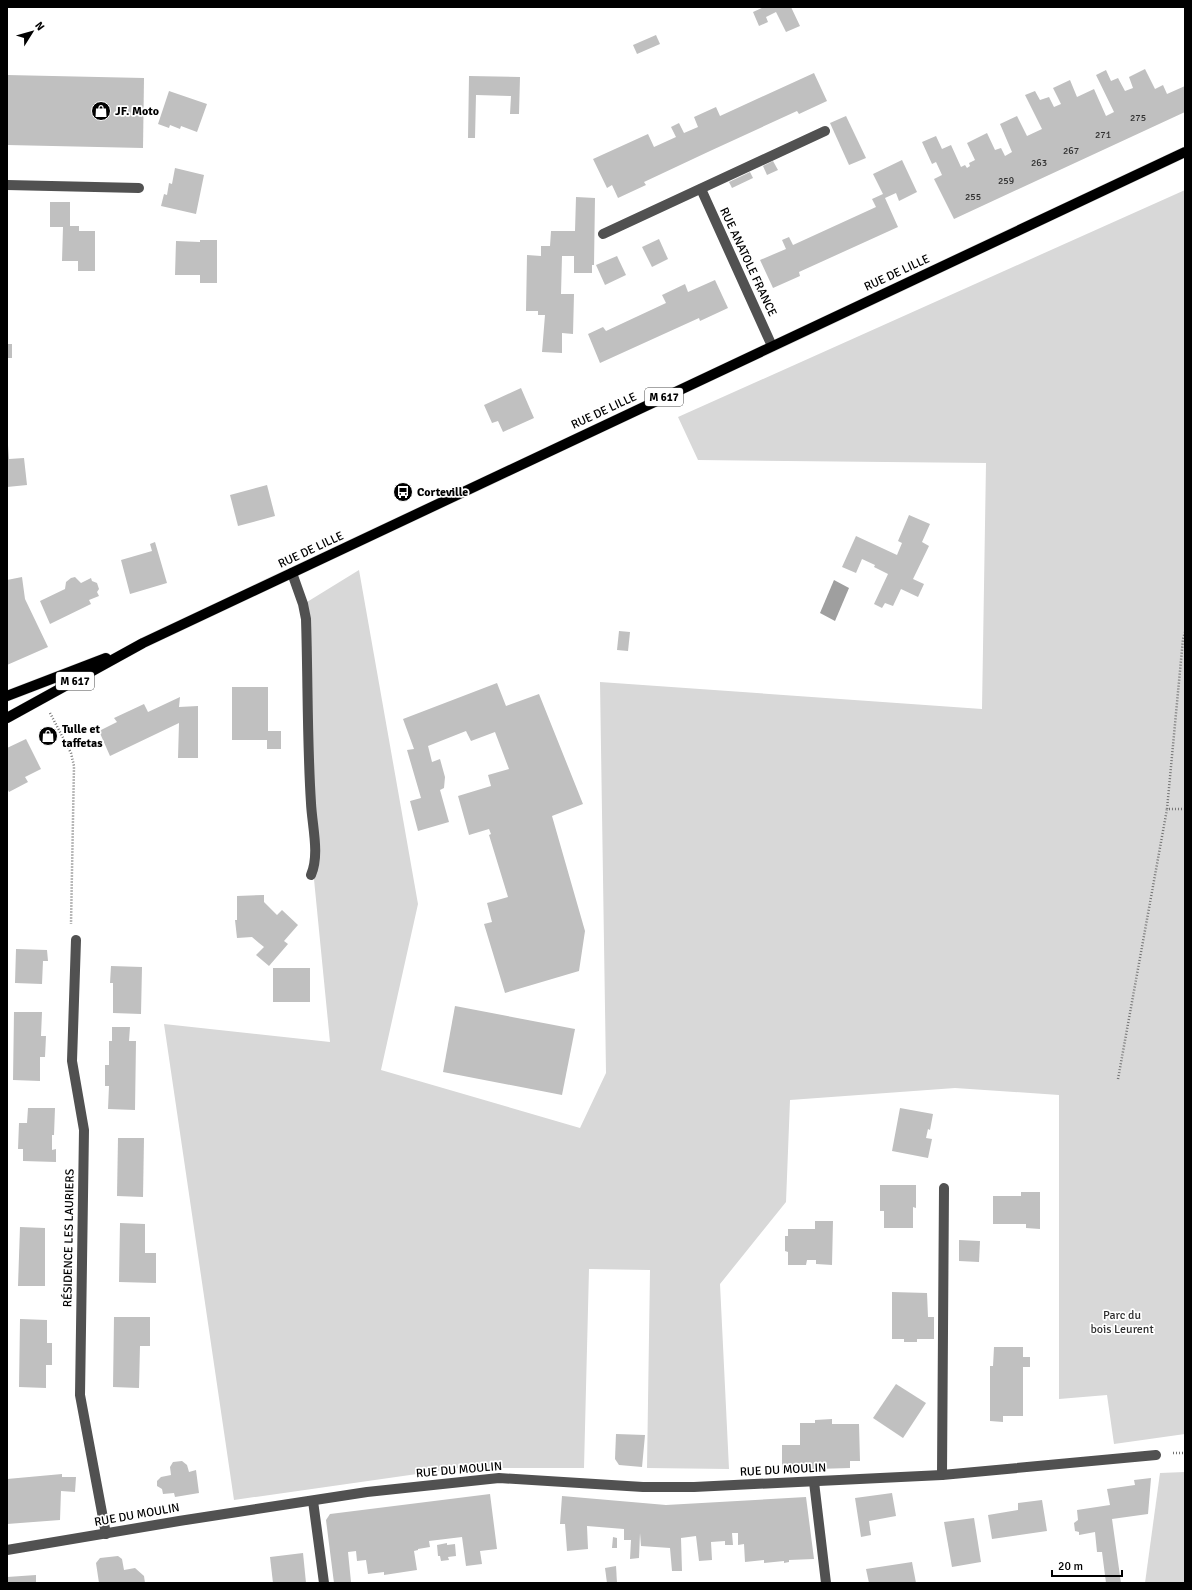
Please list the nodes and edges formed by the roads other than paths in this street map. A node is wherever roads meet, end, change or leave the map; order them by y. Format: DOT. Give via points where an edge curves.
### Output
graph roads {
  1 [pos="825,131"];
  2 [pos="1185,152"];
  3 [pos="7,185"];
  4 [pos="140,188"];
  5 [pos="701,189"];
  6 [pos="603,234"];
  7 [pos="772,346"];
  8 [pos="292,573"];
  9 [pos="143,643"];
  10 [pos="7,696"];
  11 [pos="7,718"];
  12 [pos="311,876"];
  13 [pos="76,940"];
  14 [pos="944,1188"];
  15 [pos="1156,1454"];
  16 [pos="942,1475"];
  17 [pos="814,1482"];
  18 [pos="313,1501"];
  19 [pos="106,1534"];
  20 [pos="7,1550"];
  21 [pos="324,1583"];
  22 [pos="826,1583"];
  1 -- 5 [label="street"];
  2 -- 7 [label="main road, RUE DE LILLE / M 617"];
  3 -- 4 [label="street"];
  5 -- 6 [label="street"];
  5 -- 7 [label="street, RUE ANATOLE FRANCE"];
  7 -- 8 [label="main road, RUE DE LILLE / M 617"];
  8 -- 9 [label="main road, RUE DE LILLE / M 617"];
  8 -- 12 [label="street" via="306,619 311,804 315,853"];
  9 -- 10 [label="main road, RUE DE LILLE / M 617"];
  9 -- 11 [label="main road, RUE DE LILLE / M 617"];
  13 -- 19 [label="street, RÉSIDENCE LES LAURIERS" via="72,1061 84,1130 80,1394"];
  14 -- 16 [label="street"];
  15 -- 16 [label="street, RUE DU MOULIN"];
  16 -- 17 [label="street, RUE DU MOULIN"];
  17 -- 18 [label="street, RUE DU MOULIN" via="671,1488 499,1478 375,1491"];
  17 -- 22 [label="street"];
  18 -- 19 [label="street, RUE DU MOULIN"];
  18 -- 21 [label="street"];
  19 -- 20 [label="street, RUE DU MOULIN"];
}
